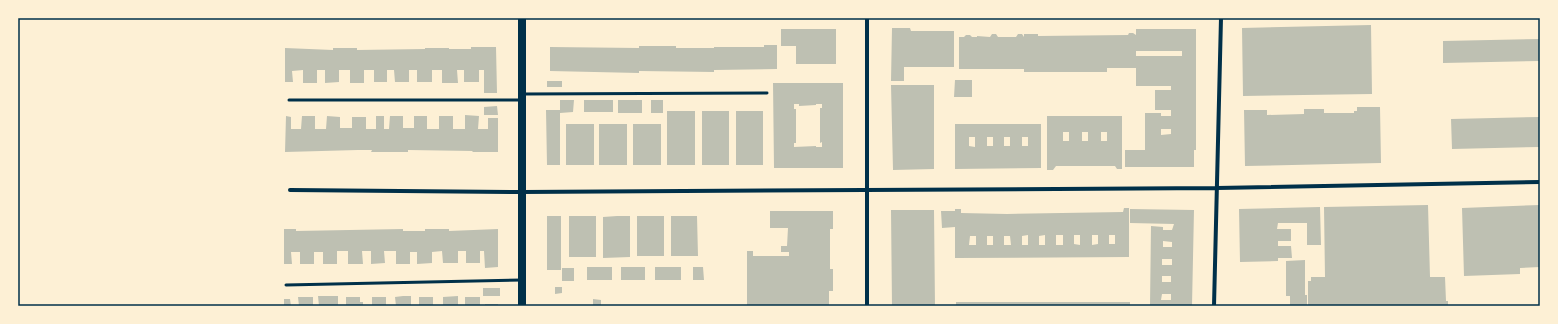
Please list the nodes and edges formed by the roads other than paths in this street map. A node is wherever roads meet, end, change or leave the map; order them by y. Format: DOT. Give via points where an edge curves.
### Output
graph roads {
  1 [pos="522,18"];
  2 [pos="867,18"];
  3 [pos="1221,18"];
  4 [pos="767,93"];
  5 [pos="522,97"];
  6 [pos="289,100"];
  7 [pos="1540,182"];
  8 [pos="1217,188"];
  9 [pos="290,190"];
  10 [pos="867,190"];
  11 [pos="522,192"];
  12 [pos="522,280"];
  13 [pos="286,285"];
  14 [pos="522,306"];
  15 [pos="867,306"];
  16 [pos="1214,306"];
  1 -- 5 [label="main road"];
  2 -- 10 [label="street"];
  3 -- 8 [label="street"];
  4 -- 5 [label="lane"];
  5 -- 6 [label="lane"];
  5 -- 11 [label="main road"];
  7 -- 8 [label="street"];
  8 -- 10 [label="street"];
  8 -- 16 [label="street"];
  9 -- 11 [label="street"];
  10 -- 11 [label="street"];
  10 -- 15 [label="street"];
  11 -- 12 [label="main road"];
  12 -- 13 [label="lane"];
  12 -- 14 [label="main road"];
}
